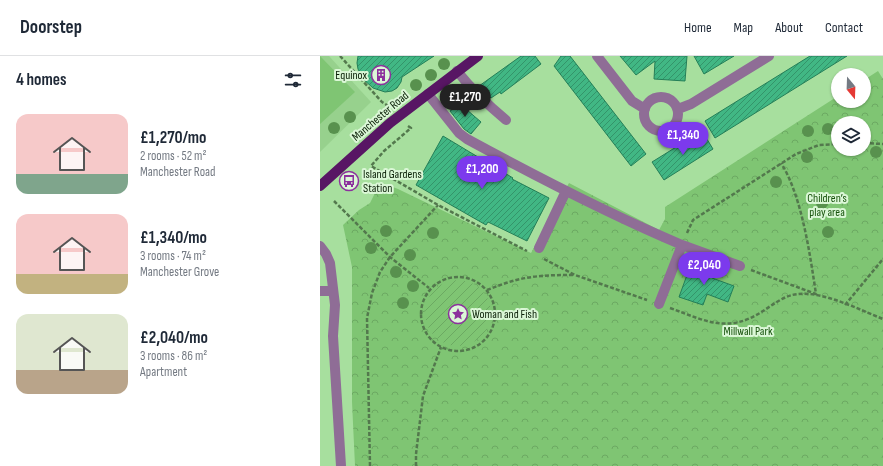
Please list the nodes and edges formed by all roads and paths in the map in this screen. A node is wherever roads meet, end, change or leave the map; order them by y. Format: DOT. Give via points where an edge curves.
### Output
graph roads {
  1 [pos="340,56"];
  2 [pos="597,56"];
  3 [pos="769,56"];
  4 [pos="475,57"];
  5 [pos="457,71"];
  6 [pos="428,94"];
  7 [pos="393,108"];
  8 [pos="645,109"];
  9 [pos="678,110"];
  10 [pos="506,120"];
  11 [pos="410,128"];
  12 [pos="871,143"];
  13 [pos="831,144"];
  14 [pos="883,144"];
  15 [pos="781,163"];
  16 [pos="320,186"];
  17 [pos="566,191"];
  18 [pos="334,201"];
  19 [pos="438,206"];
  20 [pos="682,245"];
  21 [pos="320,246"];
  22 [pos="539,248"];
  23 [pos="528,252"];
  24 [pos="390,257"];
  25 [pos="542,258"];
  26 [pos="883,259"];
  27 [pos="740,266"];
  28 [pos="575,276"];
  29 [pos="429,288"];
  30 [pos="487,290"];
  31 [pos="320,291"];
  32 [pos="332,291"];
  33 [pos="816,294"];
  34 [pos="659,304"];
  35 [pos="845,305"];
  36 [pos="883,319"];
  37 [pos="441,347"];
  38 [pos="341,466"];
  39 [pos="370,466"];
  40 [pos="416,466"];
  1 -- 7 [label="path" via="382,102"];
  2 -- 8 [label="street" via="632,101"];
  3 -- 9 [label="street"];
  4 -- 5 [label="main road, Manchester Road"];
  5 -- 6 [label="main road, Manchester Road"];
  5 -- 10 [label="street" via="469,87"];
  6 -- 16 [label="main road, Manchester Road" via="390,123"];
  6 -- 17 [label="street" via="466,139"];
  8 -- 9 [label="street" via="651,100 662,97 672,100"];
  8 -- 9 [label="street" via="646,120 658,130 674,125"];
  11 -- 19 [label="path" via="371,166"];
  12 -- 14 [label="path"];
  13 -- 15 [label="path" via="805,149"];
  15 -- 20 [label="path" via="693,220"];
  15 -- 33 [label="path" via="798,205 811,258"];
  17 -- 20 [label="street"];
  17 -- 22 [label="street"];
  18 -- 24 [label="path"];
  19 -- 23 [label="path"];
  19 -- 24 [label="path"];
  20 -- 27 [label="street"];
  20 -- 34 [label="street"];
  21 -- 32 [label="street" via="330,263"];
  24 -- 29 [label="path"];
  24 -- 39 [label="path" via="380,272 372,293 367,318"];
  25 -- 28 [label="path"];
  26 -- 35 [label="path"];
  27 -- 33 [label="path"];
  28 -- 30 [label="path" via="550,275 526,278"];
  28 -- 34 [label="path"];
  29 -- 30 [label="path" via="448,277 458,276 477,281"];
  29 -- 37 [label="path" via="420,308 420,320 431,340"];
  30 -- 37 [label="path" via="495,308 495,319 484,340 464,351 452,351"];
  31 -- 32 [label="street"];
  32 -- 38 [label="street" via="335,305 333,336"];
  33 -- 34 [label="path" via="785,297 747,321 726,324 707,321"];
  33 -- 35 [label="path"];
  35 -- 36 [label="path"];
  37 -- 40 [label="path" via="423,396"];
}
